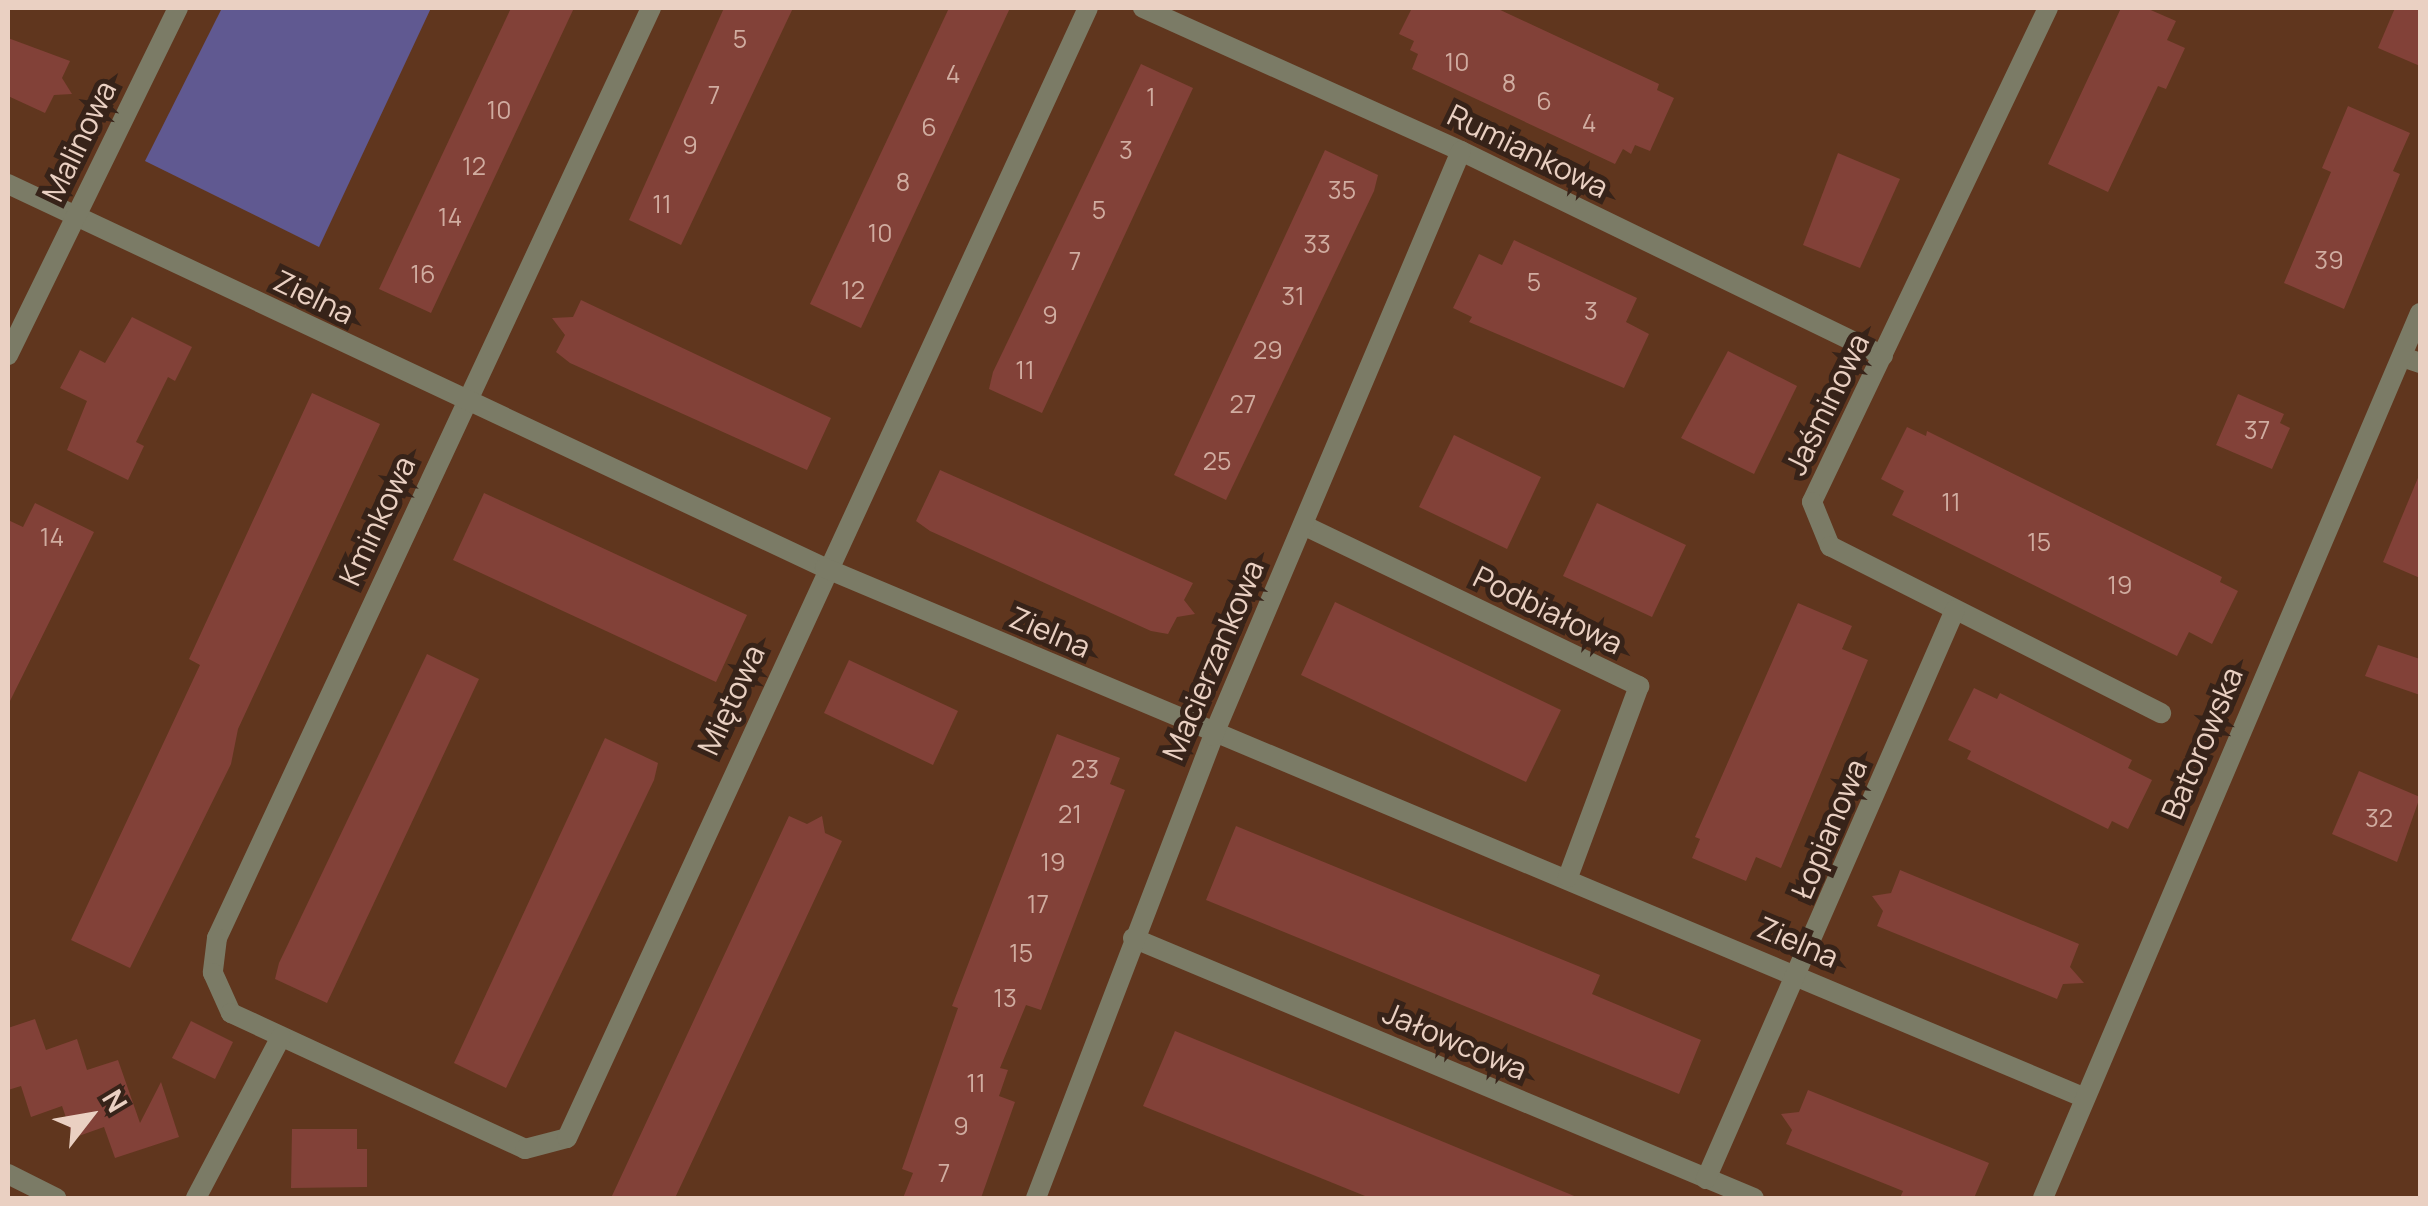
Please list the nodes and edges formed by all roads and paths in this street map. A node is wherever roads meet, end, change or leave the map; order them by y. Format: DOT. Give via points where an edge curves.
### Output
graph roads {
  1 [pos="178,8"];
  2 [pos="651,8"];
  3 [pos="1088,8"];
  4 [pos="1143,8"];
  5 [pos="2048,8"];
  6 [pos="1461,151"];
  7 [pos="8,184"];
  8 [pos="76,214"];
  9 [pos="2420,313"];
  10 [pos="8,354"];
  11 [pos="1883,356"];
  12 [pos="2411,360"];
  13 [pos="464,403"];
  14 [pos="1302,525"];
  15 [pos="825,568"];
  16 [pos="1955,610"];
  17 [pos="2162,714"];
  18 [pos="1214,736"];
  19 [pos="1568,876"];
  20 [pos="1132,938"];
  21 [pos="1800,976"];
  22 [pos="281,1037"];
  23 [pos="2085,1098"];
  24 [pos="8,1174"];
  25 [pos="1706,1179"];
  26 [pos="56,1198"];
  27 [pos="196,1198"];
  28 [pos="1036,1198"];
  29 [pos="1754,1198"];
  30 [pos="2043,1198"];
  1 -- 8 [label="street, Malinowa"];
  2 -- 13 [label="street, Kminkowa"];
  3 -- 15 [label="street, Miętowa"];
  4 -- 6 [label="street, Rumiankowa"];
  5 -- 11 [label="street, Jaśminowa"];
  6 -- 11 [label="street, Rumiankowa"];
  6 -- 14 [label="street, Macierzankowa"];
  7 -- 8 [label="street, Zielna"];
  8 -- 10 [label="street, Malinowa"];
  8 -- 13 [label="street, Zielna"];
  9 -- 12 [label="street, Batorowska"];
  11 -- 16 [label="street, Jaśminowa" via="1812,502 1830,546"];
  12 -- 23 [label="street, Batorowska"];
  13 -- 15 [label="street, Zielna"];
  13 -- 22 [label="street, Kminkowa" via="217,938 213,973 219,995 232,1013"];
  14 -- 18 [label="street, Macierzankowa"];
  14 -- 19 [label="street, Podbiałowa" via="1639,686"];
  15 -- 18 [label="street, Zielna"];
  15 -- 22 [label="street, Miętowa" via="567,1138 525,1149"];
  16 -- 17 [label="street, Jaśminowa"];
  16 -- 21 [label="street, Łopianowa"];
  18 -- 19 [label="street, Zielna"];
  18 -- 20 [label="street, Macierzankowa"];
  19 -- 21 [label="street, Zielna"];
  20 -- 25 [label="street, Jałowcowa"];
  20 -- 28 [label="street, Macierzankowa"];
  21 -- 23 [label="street, Zielna"];
  21 -- 25 [label="street, Łopianowa"];
  22 -- 27 [label="street"];
  23 -- 30 [label="street, Batorowska"];
  24 -- 26 [label="street"];
  25 -- 29 [label="street, Jałowcowa"];
}
